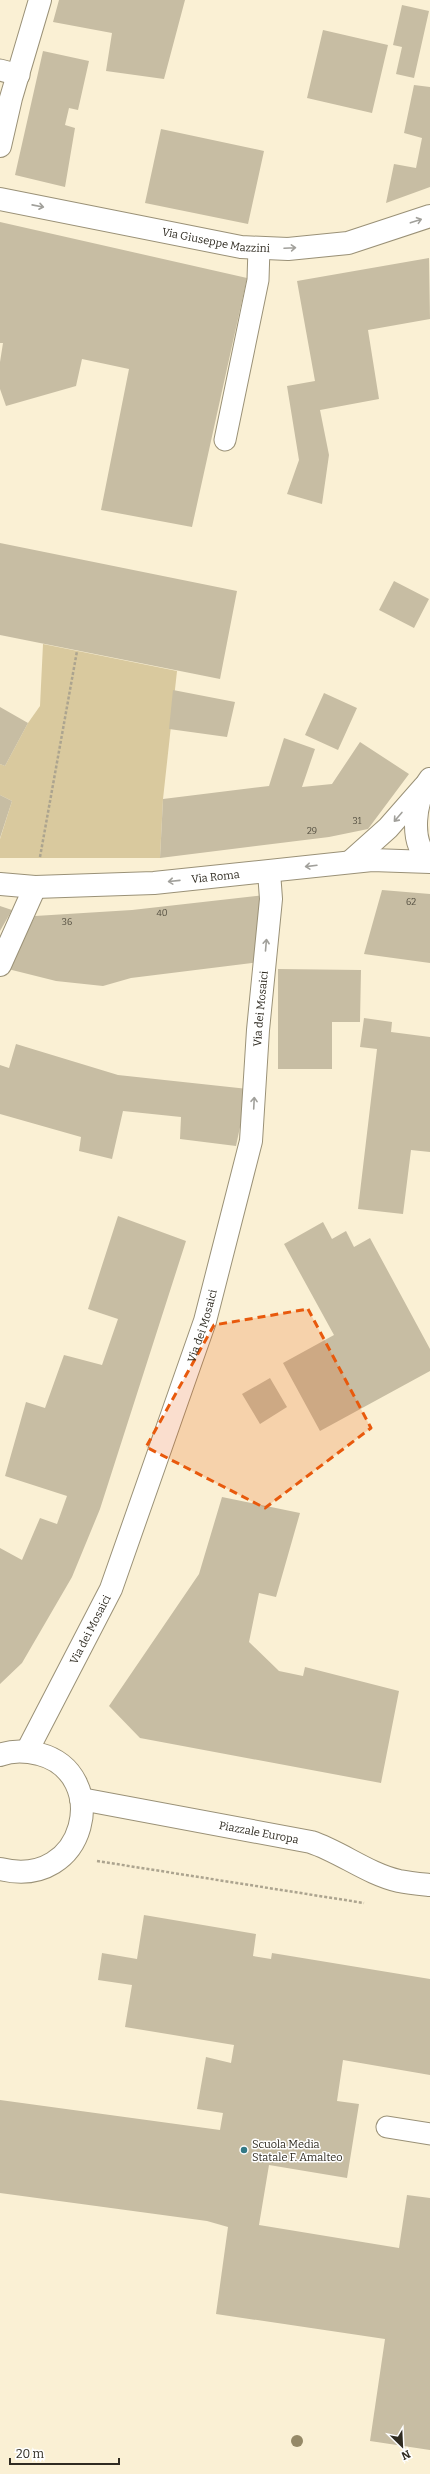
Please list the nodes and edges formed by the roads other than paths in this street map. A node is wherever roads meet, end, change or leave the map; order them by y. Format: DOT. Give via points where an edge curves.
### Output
graph roads {
  1 [pos="39,0"];
  2 [pos="9,72"];
  3 [pos="0,146"];
  4 [pos="0,199"];
  5 [pos="430,216"];
  6 [pos="259,248"];
  7 [pos="225,440"];
  8 [pos="427,783"];
  9 [pos="430,861"];
  10 [pos="350,862"];
  11 [pos="269,872"];
  12 [pos="0,884"];
  13 [pos="35,887"];
  14 [pos="0,965"];
  15 [pos="27,1751"];
  16 [pos="0,1755"];
  17 [pos="81,1799"];
  18 [pos="0,1869"];
  19 [pos="430,1885"];
  20 [pos="387,2127"];
  21 [pos="430,2134"];
  1 -- 2 [label="street"];
  2 -- 3 [label="street"];
  4 -- 6 [label="street, Via Giuseppe Mazzini, one-way" via="241,248"];
  6 -- 5 [label="street, Via Giuseppe Mazzini, one-way" via="288,249 348,243"];
  6 -- 7 [label="lane" via="258,280"];
  8 -- 9 [label="street" via="416,815 421,848"];
  8 -- 10 [label="street, one-way" via="388,828"];
  9 -- 10 [label="street, Via Roma"];
  10 -- 11 [label="street, Via Roma, one-way"];
  11 -- 13 [label="street, Via Roma, one-way" via="154,883"];
  15 -- 11 [label="street, Via dei Mosaici, one-way" via="111,1589 205,1321 251,1142 270,899"];
  12 -- 13 [label="street, Via Roma"];
  13 -- 14 [label="street"];
  15 -- 16 [label="street"];
  15 -- 17 [label="street" via="46,1756 62,1766 74,1781"];
  17 -- 18 [label="street" via="82,1818 77,1836 62,1857 52,1865 34,1872 15,1873"];
  17 -- 19 [label="street, Piazzale Europa" via="311,1842 398,1881"];
  20 -- 21 [label="lane"];
}
